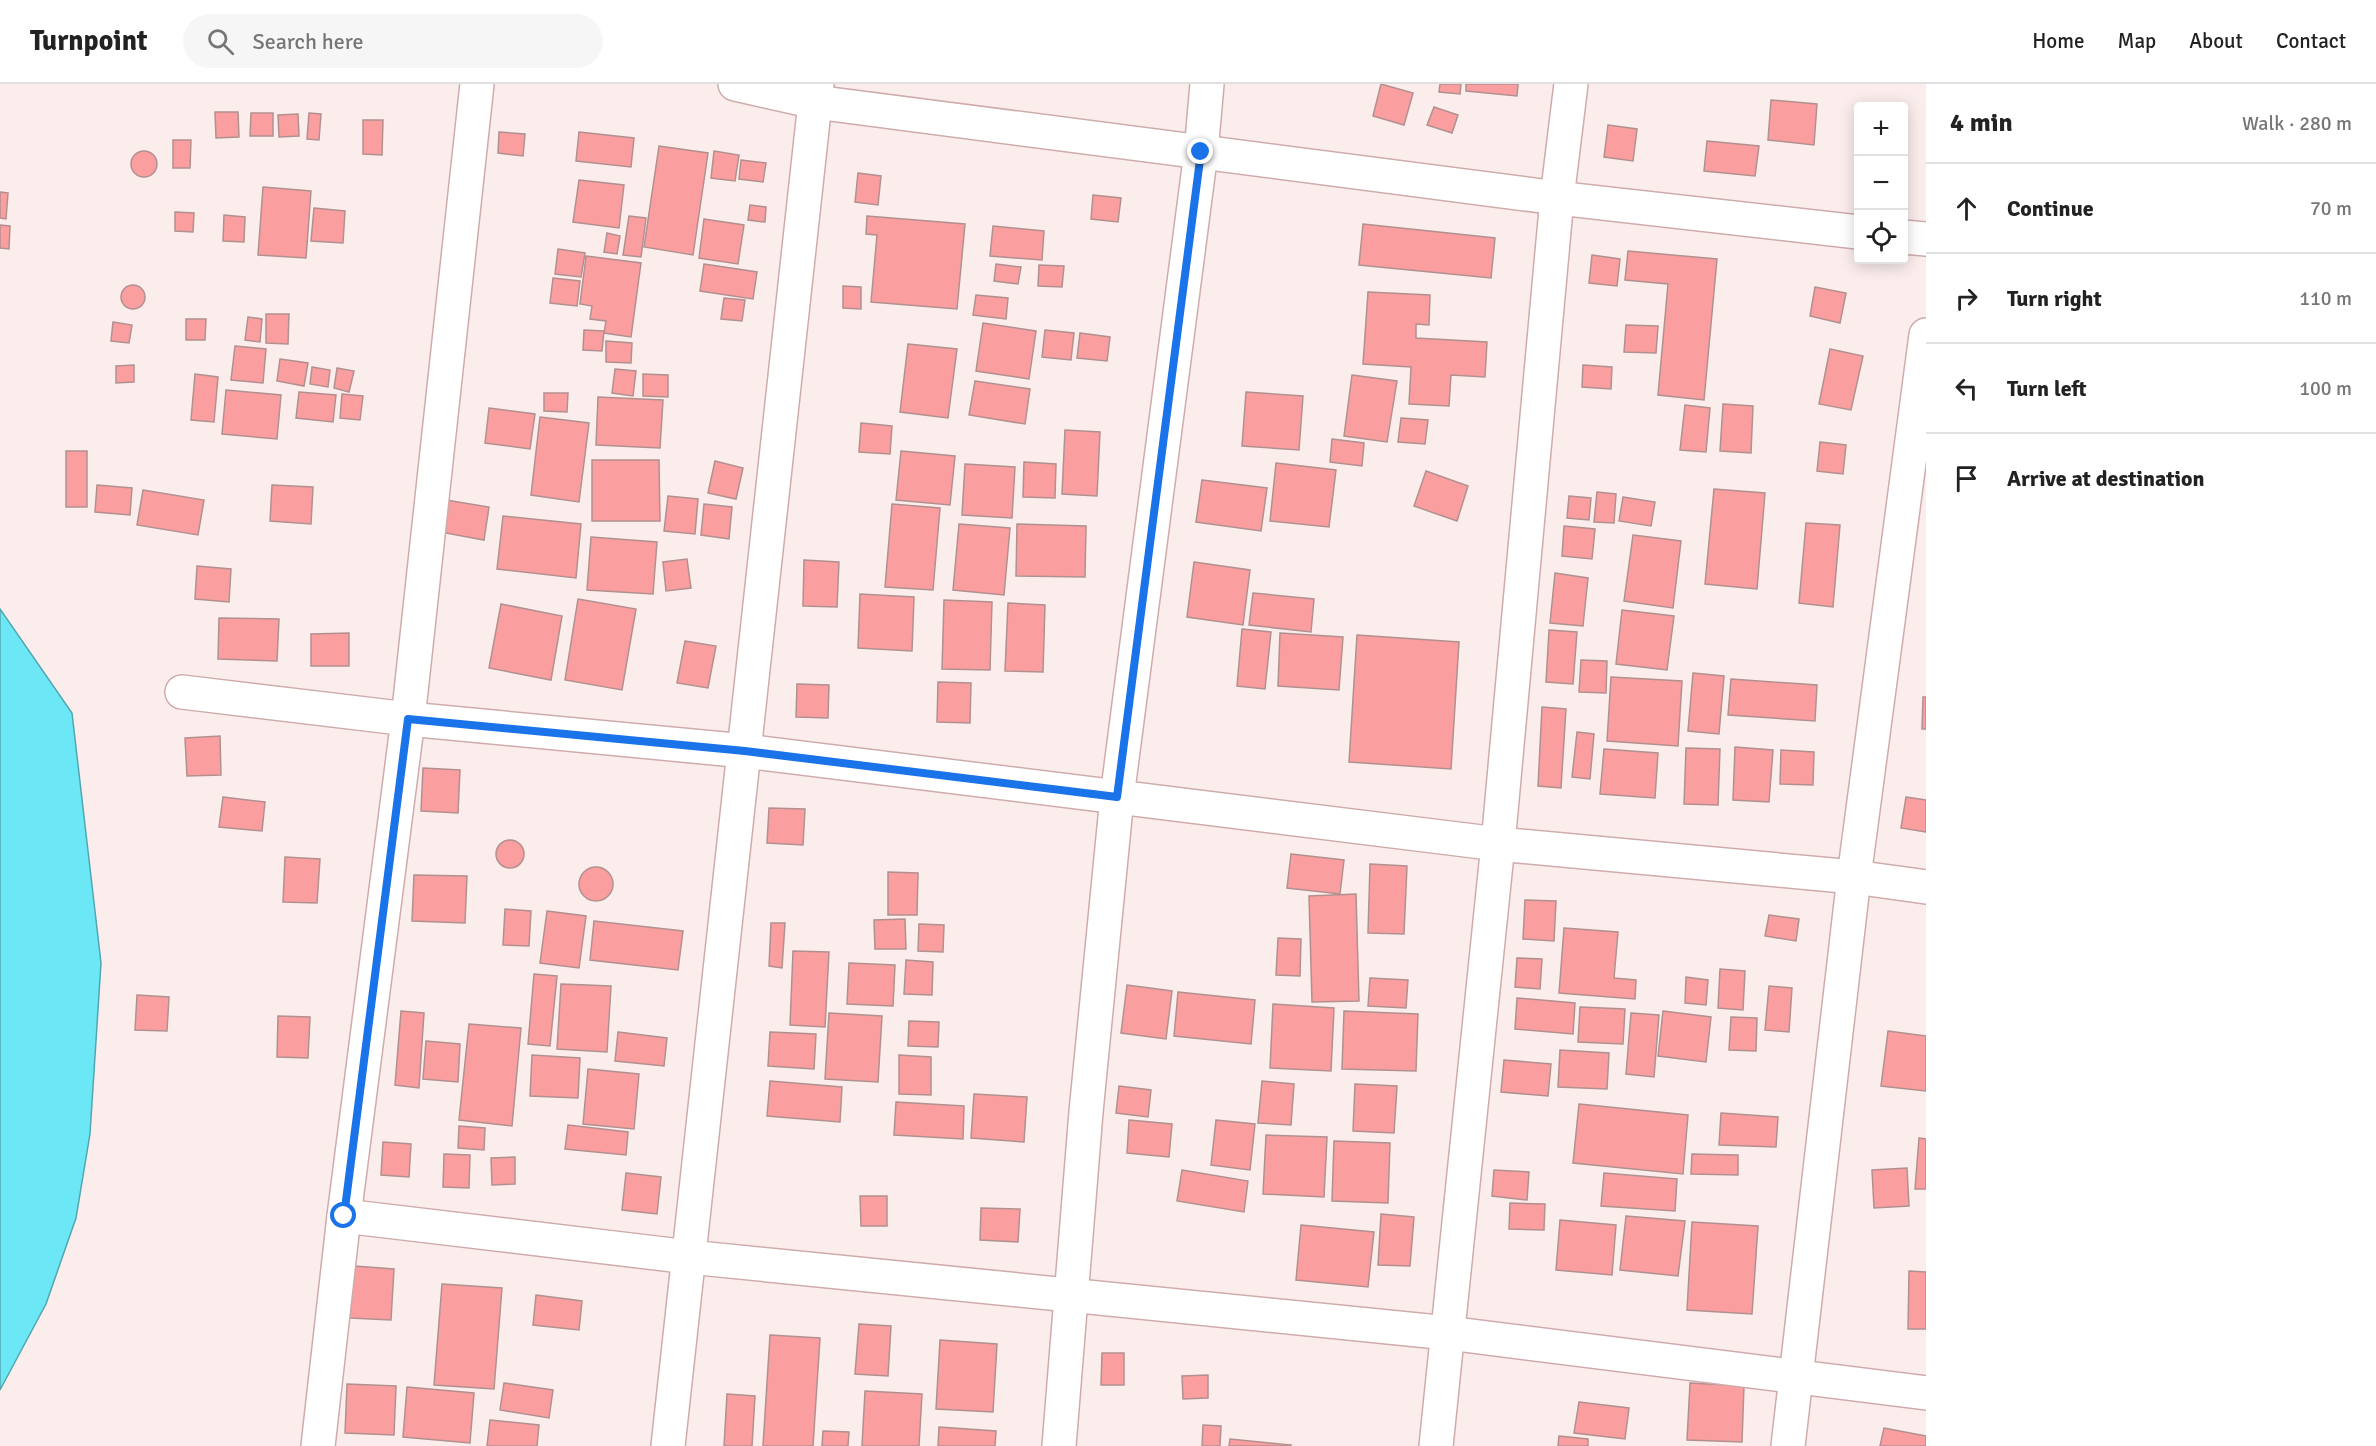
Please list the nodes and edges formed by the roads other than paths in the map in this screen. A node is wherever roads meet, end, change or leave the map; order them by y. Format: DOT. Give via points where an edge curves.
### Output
graph roads {
  1 [pos="477,84"];
  2 [pos="735,84"];
  3 [pos="1207,84"];
  4 [pos="1571,84"];
  5 [pos="816,93"];
  6 [pos="1201,152"];
  7 [pos="1557,198"];
  8 [pos="1854,232"];
  9 [pos="1908,237"];
  10 [pos="1926,239"];
  11 [pos="1926,335"];
  12 [pos="182,692"];
  13 [pos="408,719"];
  14 [pos="745,751"];
  15 [pos="1117,797"];
  16 [pos="1498,844"];
  17 [pos="1854,877"];
  18 [pos="1926,887"];
  19 [pos="344,1216"];
  20 [pos="689,1257"];
  21 [pos="1071,1296"];
  22 [pos="1448,1332"];
  23 [pos="1796,1376"];
  24 [pos="1926,1393"];
  25 [pos="318,1446"];
  26 [pos="668,1446"];
  27 [pos="1059,1446"];
  28 [pos="1436,1446"];
  29 [pos="1788,1446"];
  1 -- 13 [label="street"];
  2 -- 5 [label="street"];
  3 -- 6 [label="street"];
  4 -- 7 [label="street"];
  5 -- 6 [label="street"];
  5 -- 14 [label="street"];
  6 -- 7 [label="street"];
  6 -- 15 [label="street"];
  7 -- 8 [label="street"];
  7 -- 16 [label="street"];
  9 -- 10 [label="street"];
  11 -- 17 [label="street"];
  12 -- 13 [label="street"];
  13 -- 14 [label="street"];
  13 -- 19 [label="street"];
  14 -- 15 [label="street"];
  14 -- 20 [label="street"];
  15 -- 16 [label="street"];
  15 -- 21 [label="street"];
  16 -- 17 [label="street"];
  16 -- 22 [label="street"];
  17 -- 18 [label="street"];
  17 -- 23 [label="street"];
  19 -- 20 [label="street"];
  19 -- 25 [label="street"];
  20 -- 21 [label="street"];
  20 -- 26 [label="street"];
  21 -- 22 [label="street"];
  21 -- 27 [label="street"];
  22 -- 23 [label="street"];
  22 -- 28 [label="street"];
  23 -- 24 [label="street"];
  23 -- 29 [label="street"];
}
